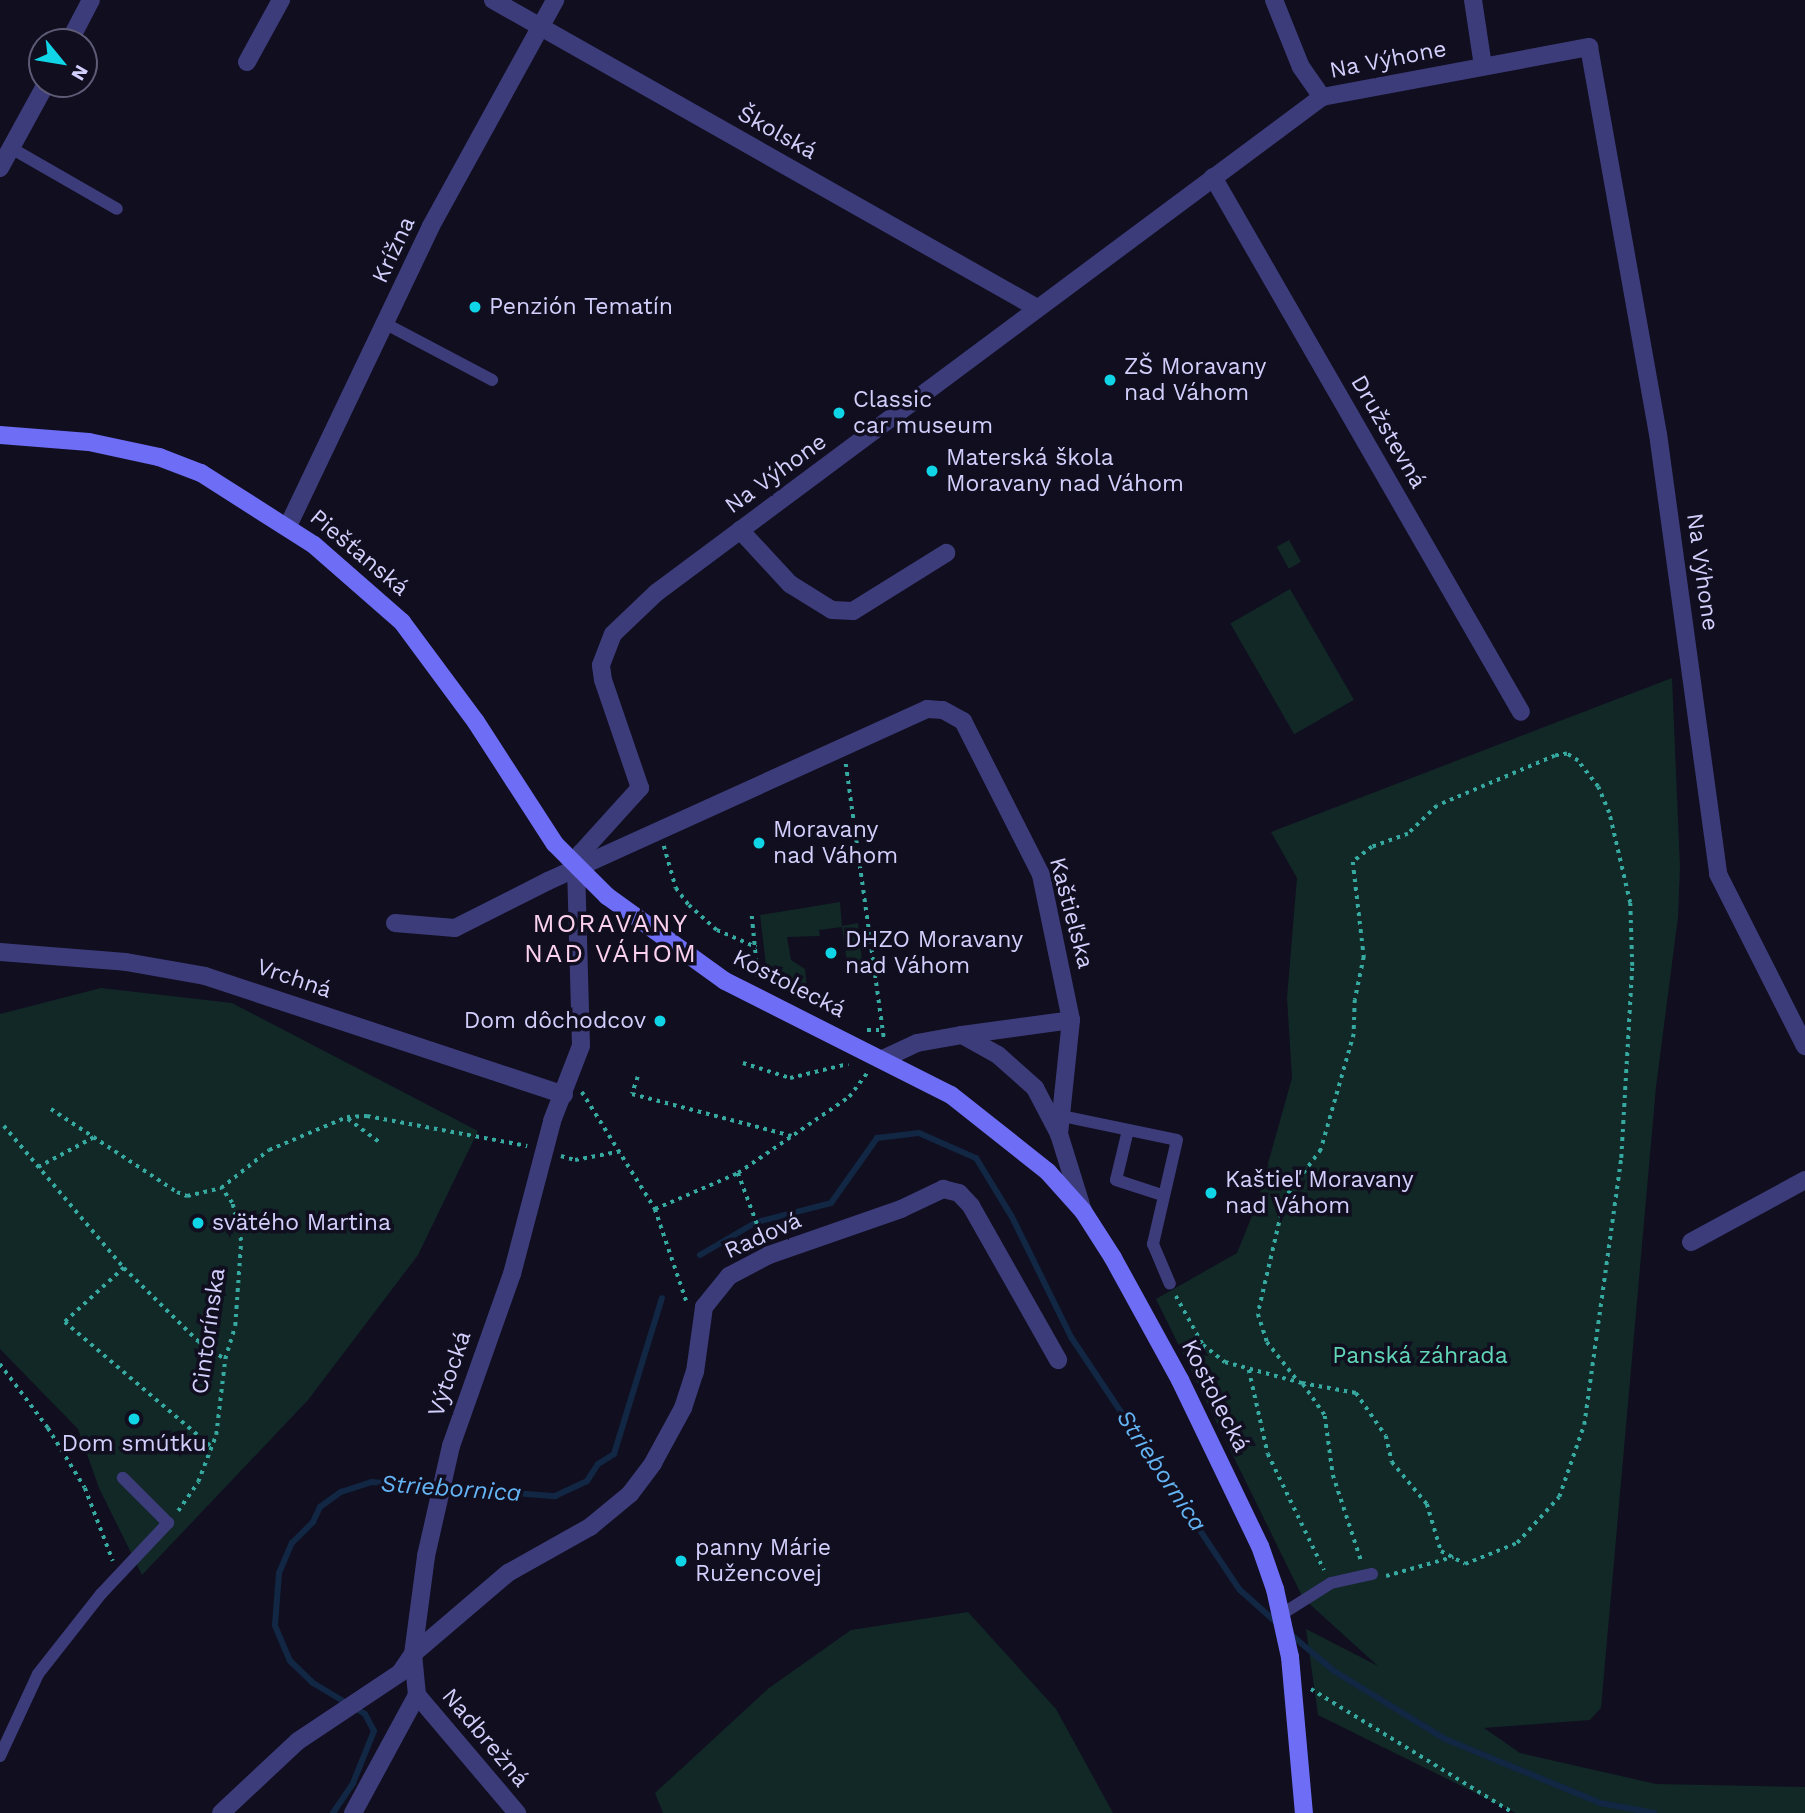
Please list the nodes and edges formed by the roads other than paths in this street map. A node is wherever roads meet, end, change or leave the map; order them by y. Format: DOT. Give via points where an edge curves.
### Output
graph roads {
  1 [pos="92,0"];
  2 [pos="281,0"];
  3 [pos="493,0"];
  4 [pos="555,0"];
  5 [pos="1274,0"];
  6 [pos="1473,0"];
  7 [pos="77,28"];
  8 [pos="540,28"];
  9 [pos="247,62"];
  10 [pos="1483,66"];
  11 [pos="1322,97"];
  12 [pos="38,98"];
  13 [pos="11,148"];
  14 [pos="0,168"];
  15 [pos="1213,177"];
  16 [pos="117,209"];
  17 [pos="1037,308"];
  18 [pos="386,324"];
  19 [pos="492,380"];
  20 [pos="0,435"];
  21 [pos="288,526"];
  22 [pos="740,530"];
  23 [pos="946,553"];
  24 [pos="1521,712"];
  25 [pos="576,869"];
  26 [pos="396,923"];
  27 [pos="0,952"];
  28 [pos="1071,1020"];
  29 [pos="962,1035"];
  30 [pos="1805,1046"];
  31 [pos="876,1059"];
  32 [pos="567,1089"];
  33 [pos="1060,1125"];
  34 [pos="1128,1130"];
  35 [pos="1805,1180"];
  36 [pos="1162,1195"];
  37 [pos="1083,1211"];
  38 [pos="1691,1242"];
  39 [pos="1170,1284"];
  40 [pos="1058,1360"];
  41 [pos="123,1478"];
  42 [pos="1372,1574"];
  43 [pos="1282,1615"];
  44 [pos="414,1654"];
  45 [pos="417,1695"];
  46 [pos="0,1756"];
  47 [pos="221,1813"];
  48 [pos="353,1813"];
  49 [pos="517,1813"];
  50 [pos="1304,1813"];
  1 -- 7 [label="street"];
  2 -- 9 [label="street"];
  3 -- 8 [label="street, Školská"];
  4 -- 8 [label="street, Krížna"];
  5 -- 11 [label="street" via="1301,66"];
  6 -- 10 [label="street"];
  8 -- 17 [label="street, Školská"];
  8 -- 18 [label="street, Krížna" via="431,226"];
  10 -- 11 [label="street, Na Výhone"];
  10 -- 30 [label="street, Na Výhone" via="1589,47 1658,434 1718,874"];
  11 -- 15 [label="street, Na Výhone"];
  12 -- 13 [label="street"];
  13 -- 14 [label="street"];
  13 -- 16 [label="lane"];
  15 -- 17 [label="street, Na Výhone"];
  15 -- 24 [label="street, Družstevná"];
  17 -- 22 [label="street, Na Výhone"];
  18 -- 19 [label="lane"];
  18 -- 21 [label="street, Krížna"];
  20 -- 21 [label="main road, Piešťanská" via="89,442 159,457 201,473"];
  21 -- 25 [label="main road, Piešťanská" via="332,558 402,622"];
  22 -- 23 [label="street, Na Výhone" via="790,584 832,610 853,611"];
  22 -- 25 [label="street, Na Výhone" via="656,593 621,625 605,649 601,665 607,698 640,788 581,853"];
  25 -- 26 [label="street" via="455,928"];
  25 -- 28 [label="street, Kaštieľska" via="927,709 943,710 963,721 1041,875"];
  25 -- 31 [label="main road, Kostolecká" via="643,925 725,981"];
  25 -- 32 [label="street, Výtocká" via="583,1021"];
  27 -- 32 [label="street, Vrchná" via="126,962 205,976"];
  28 -- 29 [label="street"];
  28 -- 33 [label="street, Kostolecká"];
  29 -- 31 [label="street" via="917,1043"];
  29 -- 33 [label="street, Kostolecká" via="998,1055 1035,1088"];
  31 -- 37 [label="main road, Kostolecká" via="951,1095 1010,1137"];
  32 -- 44 [label="street, Výtocká" via="544,1150 512,1274 478,1363 446,1471 426,1556"];
  33 -- 34 [label="lane"];
  33 -- 37 [label="street, Kostolecká"];
  34 -- 36 [label="lane" via="1116,1180"];
  34 -- 36 [label="lane" via="1177,1140"];
  35 -- 38 [label="street"];
  36 -- 39 [label="lane" via="1153,1244"];
  37 -- 43 [label="main road, Kostolecká" via="1146,1316 1217,1453 1260,1546"];
  40 -- 44 [label="street, Radová" via="971,1206 959,1193 943,1189 901,1209 769,1255 729,1276 704,1307 695,1373 682,1408 653,1463 630,1494 590,1527 508,1573"];
  41 -- 46 [label="lane" via="168,1523 111,1583 38,1674"];
  42 -- 43 [label="lane" via="1331,1583"];
  43 -- 50 [label="main road, Kostolecká" via="1293,1682"];
  44 -- 45 [label="street, Výtocká"];
  44 -- 47 [label="street" via="400,1673 298,1741"];
  45 -- 48 [label="street"];
  45 -- 49 [label="street, Nadbrežná"];
}
